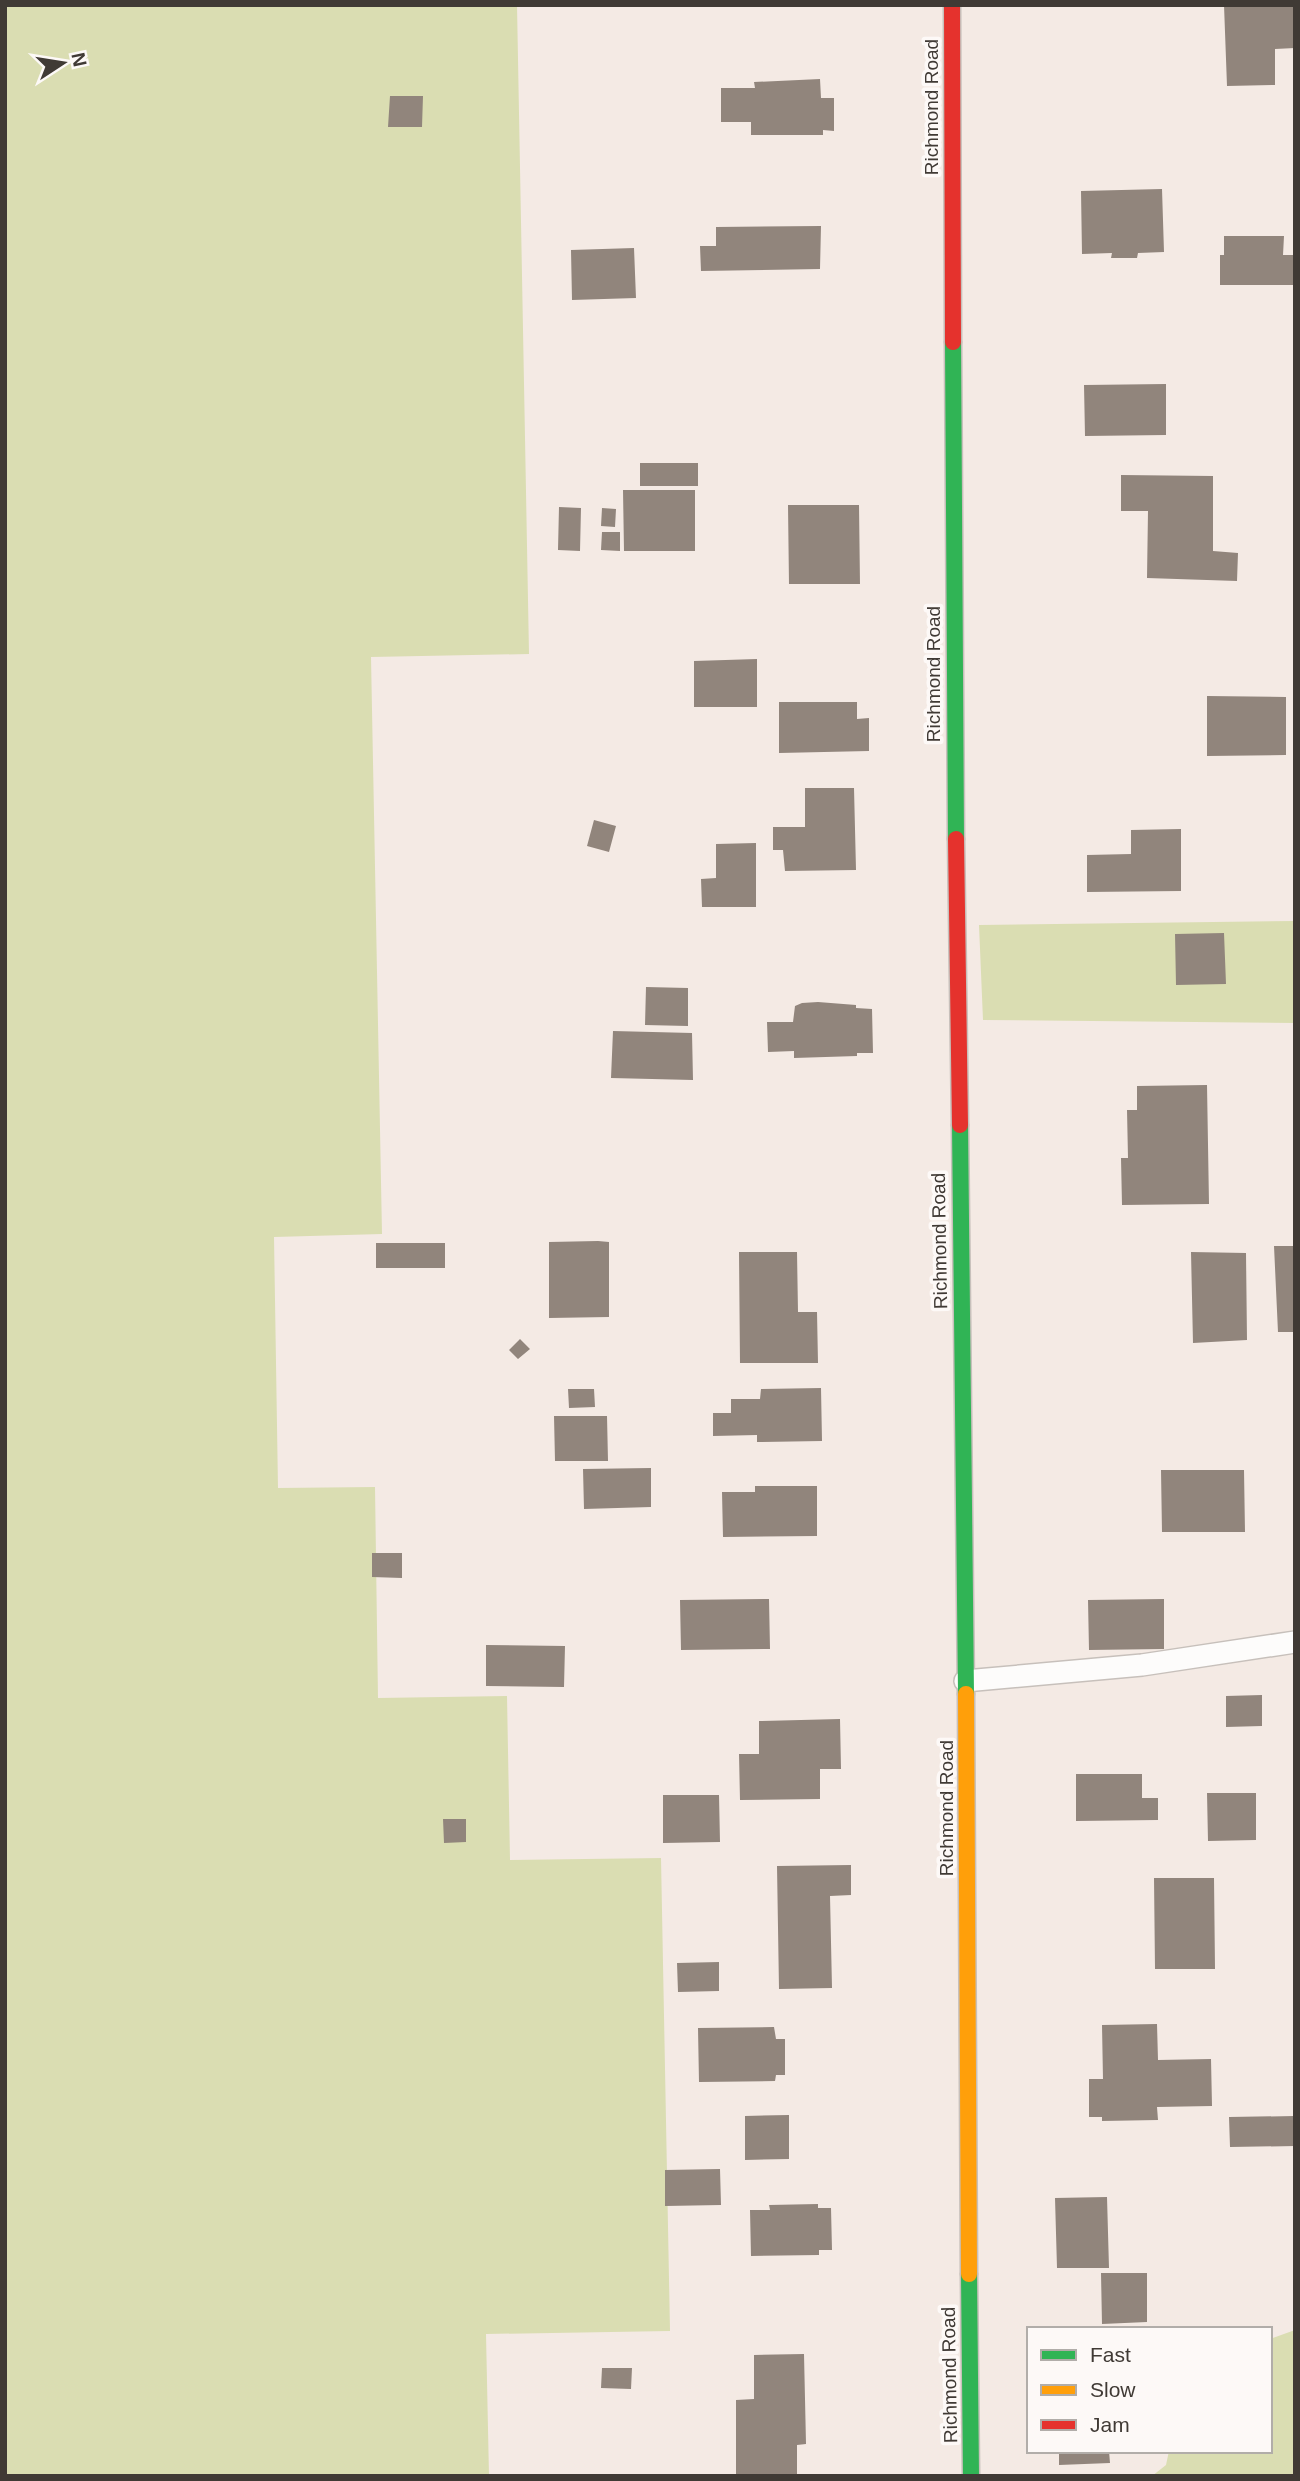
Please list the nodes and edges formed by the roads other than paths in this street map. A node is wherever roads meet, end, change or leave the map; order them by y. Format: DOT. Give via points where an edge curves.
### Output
graph roads {
  1 [pos="951,5"];
  2 [pos="1295,1642"];
  3 [pos="965,1681"];
  4 [pos="971,2476"];
  1 -- 3 [label="street, Richmond Road"];
  2 -- 3 [label="lane" via="1142,1665"];
  3 -- 4 [label="street, Richmond Road"];
}
